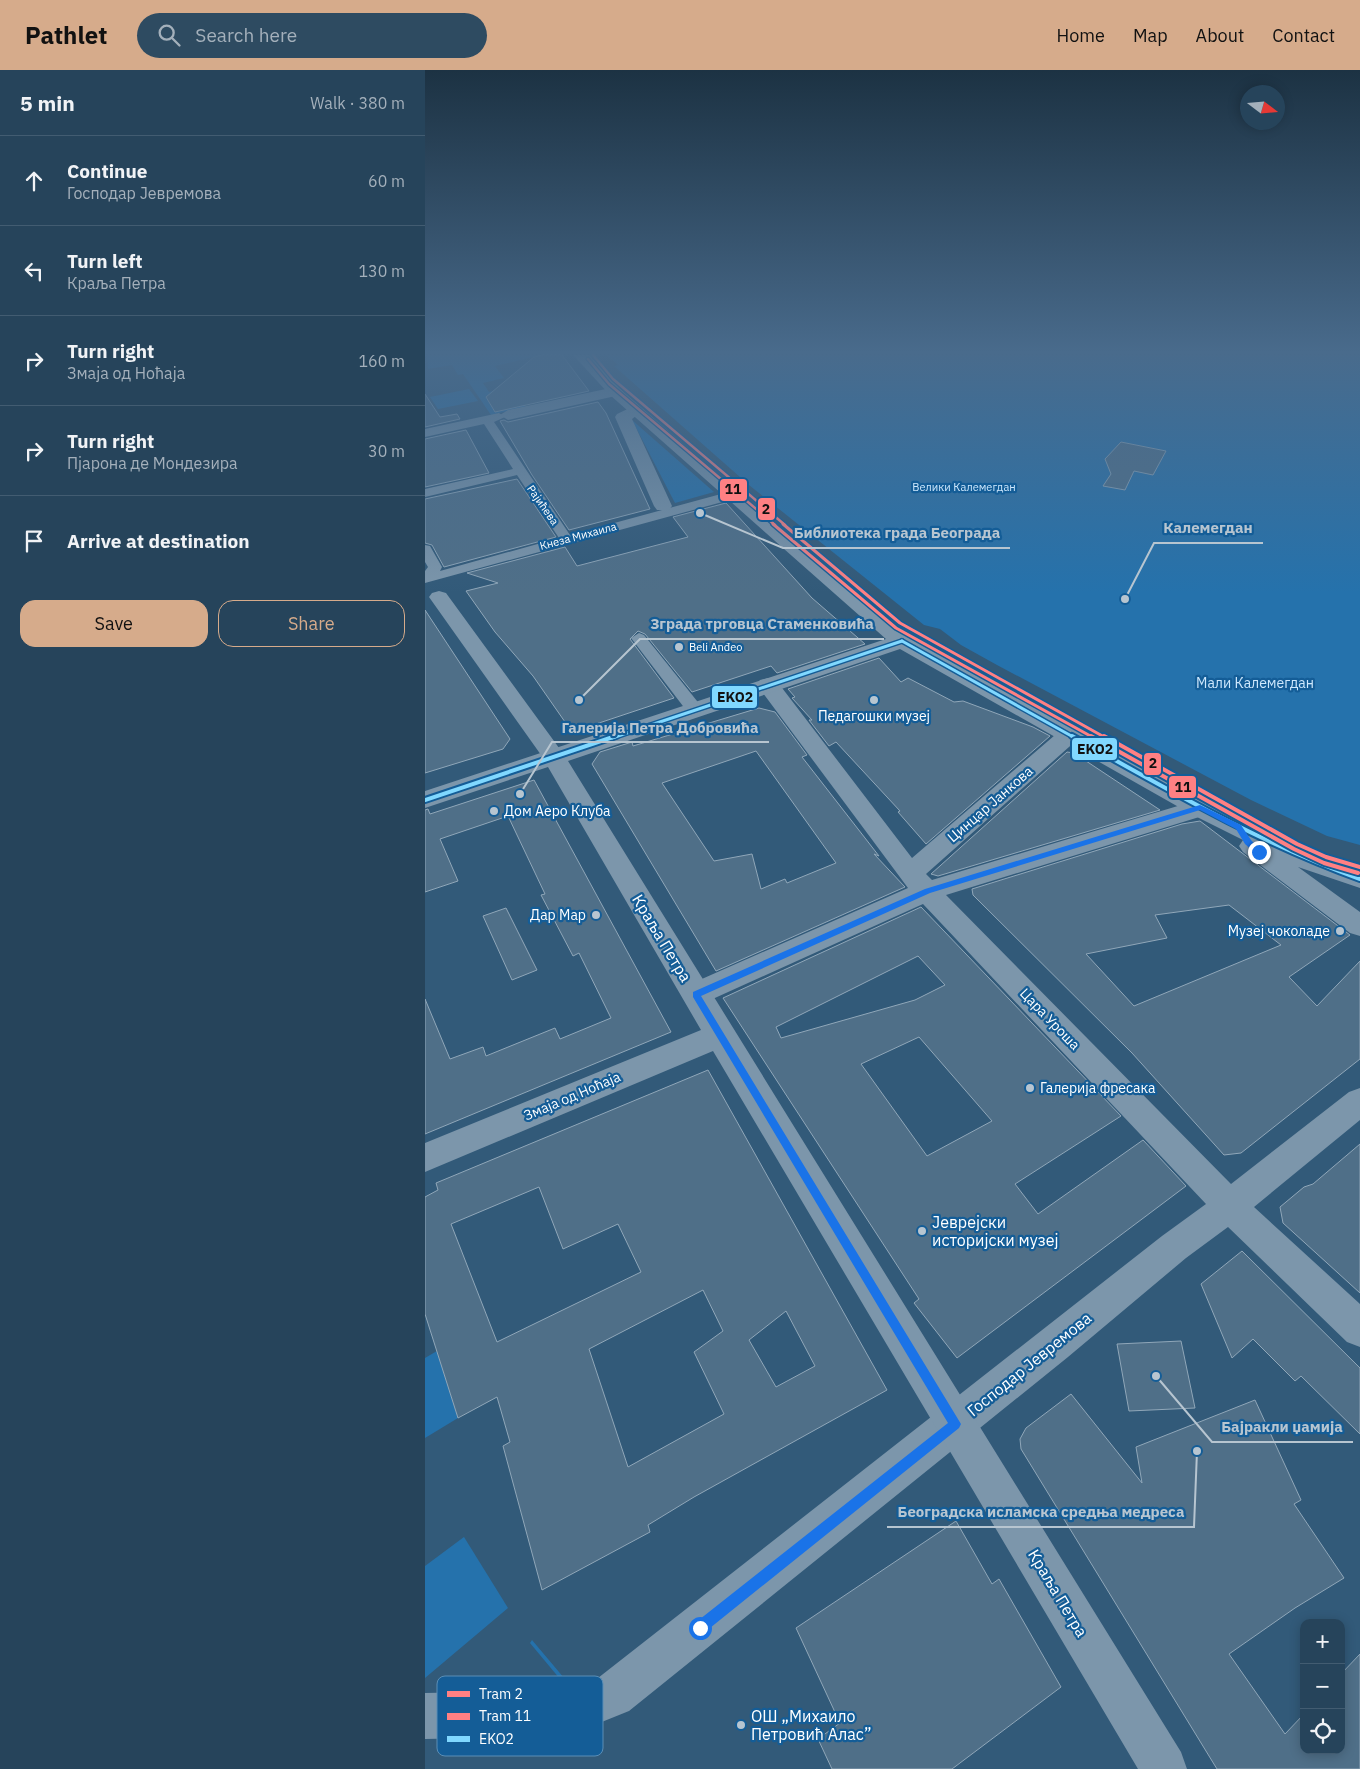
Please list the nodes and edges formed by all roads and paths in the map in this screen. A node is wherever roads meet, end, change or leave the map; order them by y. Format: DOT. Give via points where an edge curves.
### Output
graph roads {
  1 [pos="496,434"];
  2 [pos="631,434"];
  3 [pos="664,434"];
  4 [pos="519,470"];
  5 [pos="425,493"];
  6 [pos="731,495"];
  7 [pos="663,506"];
  8 [pos="566,539"];
  9 [pos="425,549"];
  10 [pos="425,579"];
  11 [pos="439,597"];
  12 [pos="639,638"];
  13 [pos="902,641"];
  14 [pos="768,685"];
  15 [pos="695,710"];
  16 [pos="1070,734"];
  17 [pos="554,757"];
  18 [pos="425,800"];
  19 [pos="1200,808"];
  20 [pos="1239,827"];
  21 [pos="1360,879"];
  22 [pos="919,883"];
  23 [pos="1360,926"];
  24 [pos="696,994"];
  25 [pos="720,1035"];
  26 [pos="1360,1101"];
  27 [pos="425,1158"];
  28 [pos="1230,1206"];
  29 [pos="1360,1329"];
  30 [pos="955,1424"];
  31 [pos="603,1699"];
  32 [pos="1164,1769"];
  1 -- 4 [label="street, Рајићева"];
  2 -- 7 [label="street"];
  3 -- 6 [label="street"];
  4 -- 5 [label="street"];
  4 -- 8 [label="street, Рајићева"];
  6 -- 8 [label="street, Кнеза Михаила"];
  6 -- 13 [label="street" via="884,629"];
  8 -- 10 [label="street, Кнеза Михаила"];
  9 -- 10 [label="street" via="435,567"];
  10 -- 11 [label="street, Краља Петра"];
  11 -- 17 [label="street, Краља Петра"];
  12 -- 15 [label="street"];
  13 -- 14 [label="street"];
  13 -- 16 [label="street"];
  14 -- 15 [label="street"];
  14 -- 22 [label="street, Цара Уроша"];
  15 -- 17 [label="street"];
  16 -- 19 [label="street"];
  16 -- 22 [label="street, Цинцар Јанкова"];
  17 -- 18 [label="street"];
  17 -- 24 [label="street, Краља Петра"];
  19 -- 20 [label="street"];
  19 -- 22 [label="street"];
  20 -- 21 [label="street" via="1304,859"];
  20 -- 23 [label="street" via="1259,852"];
  22 -- 24 [label="street"];
  22 -- 28 [label="street, Цара Уроша"];
  24 -- 25 [label="street, Краља Петра"];
  25 -- 27 [label="street, Змаја од Ноћаја"];
  25 -- 30 [label="street, Краља Петра"];
  26 -- 28 [label="street, Господар Јевремова"];
  28 -- 29 [label="street, Цара Уроша"];
  28 -- 30 [label="street, Господар Јевремова" via="1174,1247"];
  30 -- 31 [label="street, Господар Јевремова" via="613,1695"];
  30 -- 32 [label="street, Краља Петра"];
}
